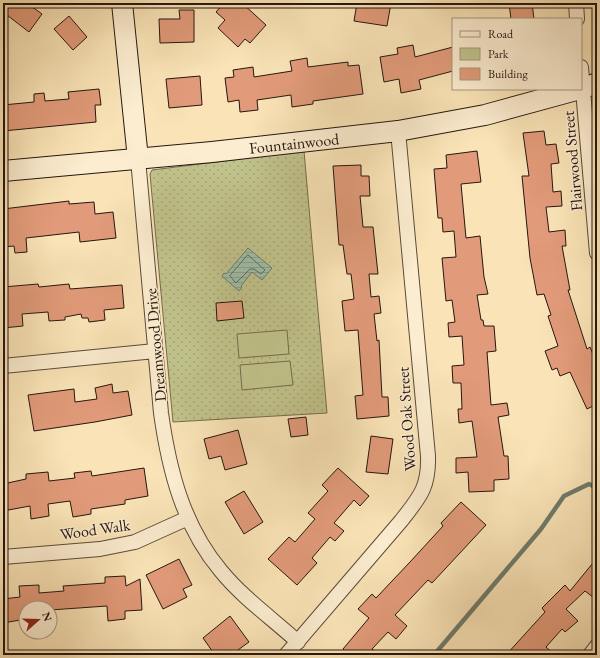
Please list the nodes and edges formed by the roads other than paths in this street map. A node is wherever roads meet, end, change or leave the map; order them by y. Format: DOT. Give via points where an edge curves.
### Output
graph roads {
  1 [pos="122,3"];
  2 [pos="576,3"];
  3 [pos="577,18"];
  4 [pos="582,72"];
  5 [pos="585,87"];
  6 [pos="574,90"];
  7 [pos="398,131"];
  8 [pos="138,159"];
  9 [pos="3,171"];
  10 [pos="597,253"];
  11 [pos="155,351"];
  12 [pos="3,366"];
  13 [pos="188,518"];
  14 [pos="3,557"];
  15 [pos="298,642"];
  16 [pos="597,646"];
  17 [pos="286,655"];
  18 [pos="590,655"];
  1 -- 8 [label="street, Dreamwood Drive"];
  2 -- 3 [label="street"];
  4 -- 5 [label="street, Flairwood Street"];
  5 -- 10 [label="street, Flairwood Street"];
  6 -- 7 [label="street, Fountainwood" via="485,115"];
  7 -- 8 [label="street, Fountainwood"];
  7 -- 15 [label="street, Wood Oak Street" via="429,474 412,507"];
  8 -- 9 [label="street, Fountainwood"];
  8 -- 11 [label="street, Dreamwood Drive"];
  11 -- 12 [label="street"];
  11 -- 13 [label="street, Dreamwood Drive" via="166,447 175,484"];
  13 -- 14 [label="street, Wood Walk" via="135,542 100,549"];
  13 -- 15 [label="street, Dreamwood Drive" via="201,545 221,572"];
  15 -- 17 [label="street, Wood Oak Street"];
  16 -- 18 [label="street"];
}
